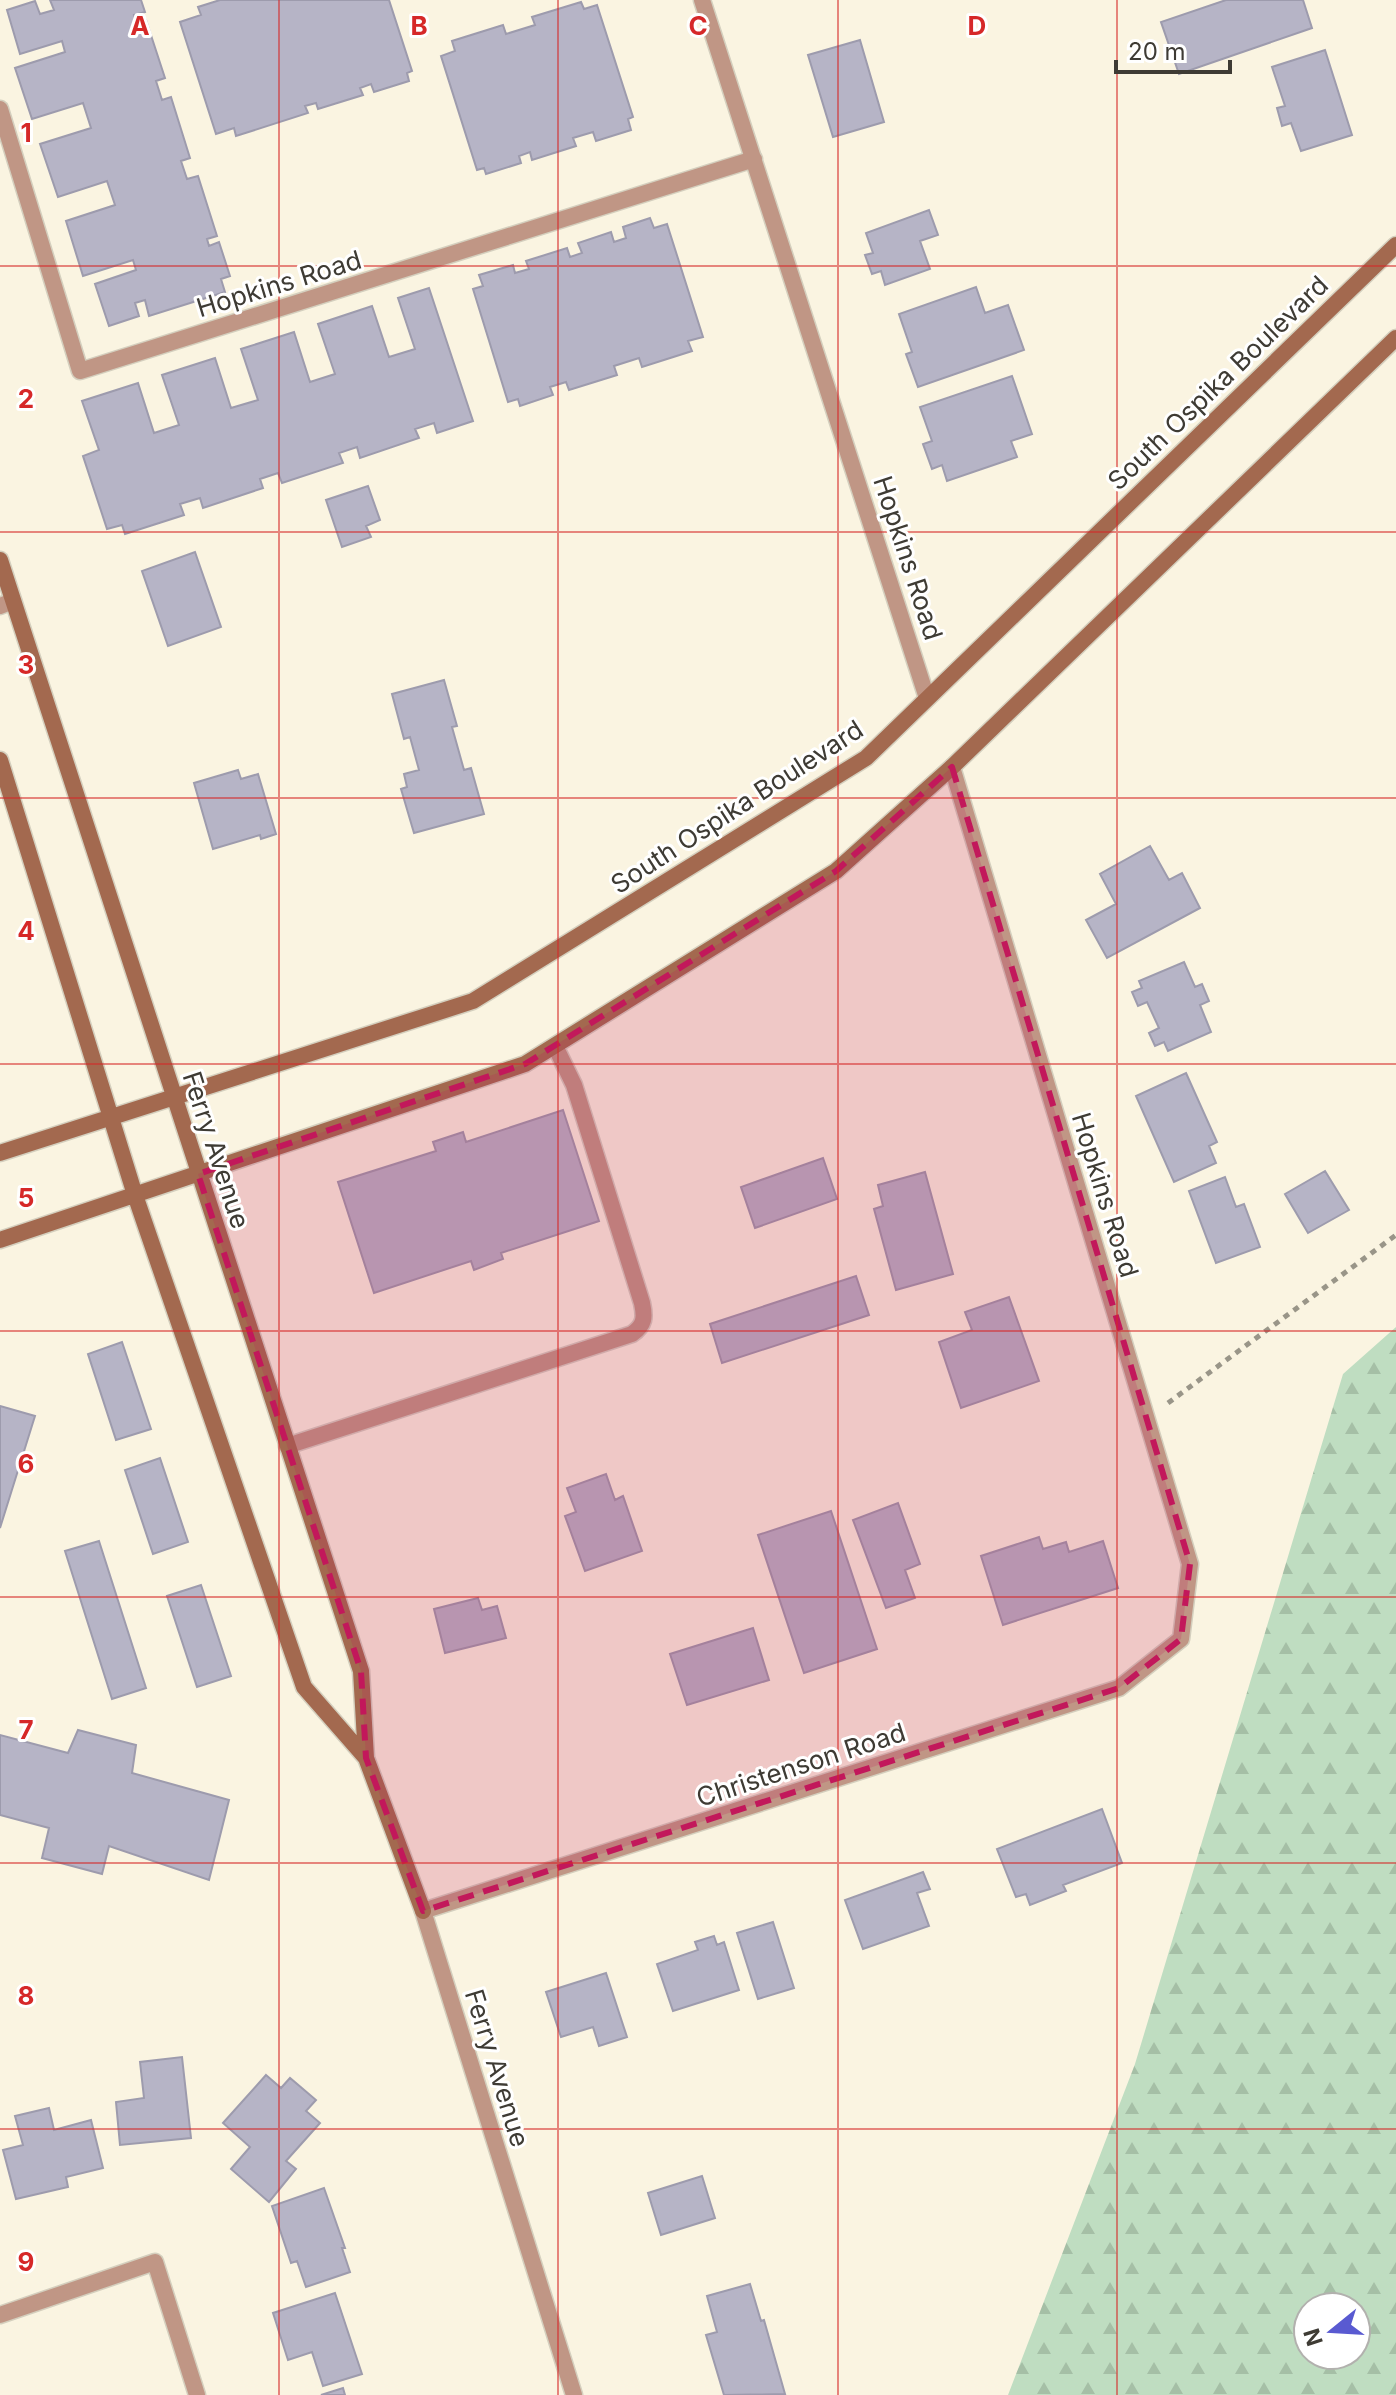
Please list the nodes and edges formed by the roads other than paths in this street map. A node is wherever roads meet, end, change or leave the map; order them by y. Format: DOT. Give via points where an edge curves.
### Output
graph roads {
  1 [pos="702,0"];
  2 [pos="0,109"];
  3 [pos="754,159"];
  4 [pos="1396,245"];
  5 [pos="1396,338"];
  6 [pos="0,560"];
  7 [pos="7,604"];
  8 [pos="927,698"];
  9 [pos="0,760"];
  10 [pos="952,767"];
  11 [pos="555,1046"];
  12 [pos="174,1097"];
  13 [pos="110,1118"];
  14 [pos="0,1153"];
  15 [pos="198,1174"];
  16 [pos="135,1195"];
  17 [pos="0,1240"];
  18 [pos="287,1446"];
  19 [pos="1181,1639"];
  20 [pos="366,1758"];
  21 [pos="423,1911"];
  22 [pos="0,2315"];
  23 [pos="197,2395"];
  24 [pos="574,2395"];
  1 -- 3 [label="street, Hopkins Road"];
  2 -- 3 [label="street, Hopkins Road" via="80,371"];
  3 -- 8 [label="street, Hopkins Road"];
  4 -- 8 [label="main road, South Ospika Boulevard"];
  5 -- 10 [label="main road"];
  6 -- 7 [label="main road, Ferry Avenue"];
  7 -- 12 [label="main road, Ferry Avenue"];
  8 -- 12 [label="main road, South Ospika Boulevard" via="866,758 473,1001"];
  9 -- 13 [label="main road, Ferry Avenue"];
  10 -- 11 [label="main road" via="836,871"];
  10 -- 19 [label="street, Hopkins Road" via="1190,1564"];
  11 -- 15 [label="main road" via="525,1064"];
  11 -- 18 [label="street" via="574,1085 638,1288 645,1317 640,1328"];
  12 -- 13 [label="main road, South Ospika Boulevard"];
  12 -- 15 [label="main road, Ferry Avenue"];
  13 -- 14 [label="main road, South Ospika Boulevard"];
  13 -- 16 [label="main road, Ferry Avenue"];
  15 -- 16 [label="main road"];
  15 -- 18 [label="main road, Ferry Avenue"];
  16 -- 17 [label="main road"];
  16 -- 20 [label="main road, Ferry Avenue" via="304,1687"];
  18 -- 20 [label="main road, Ferry Avenue" via="361,1671"];
  19 -- 21 [label="street, Christenson Road" via="1119,1688"];
  20 -- 21 [label="main road, Ferry Avenue"];
  21 -- 24 [label="street, Ferry Avenue"];
  22 -- 23 [label="street" via="155,2262"];
}
